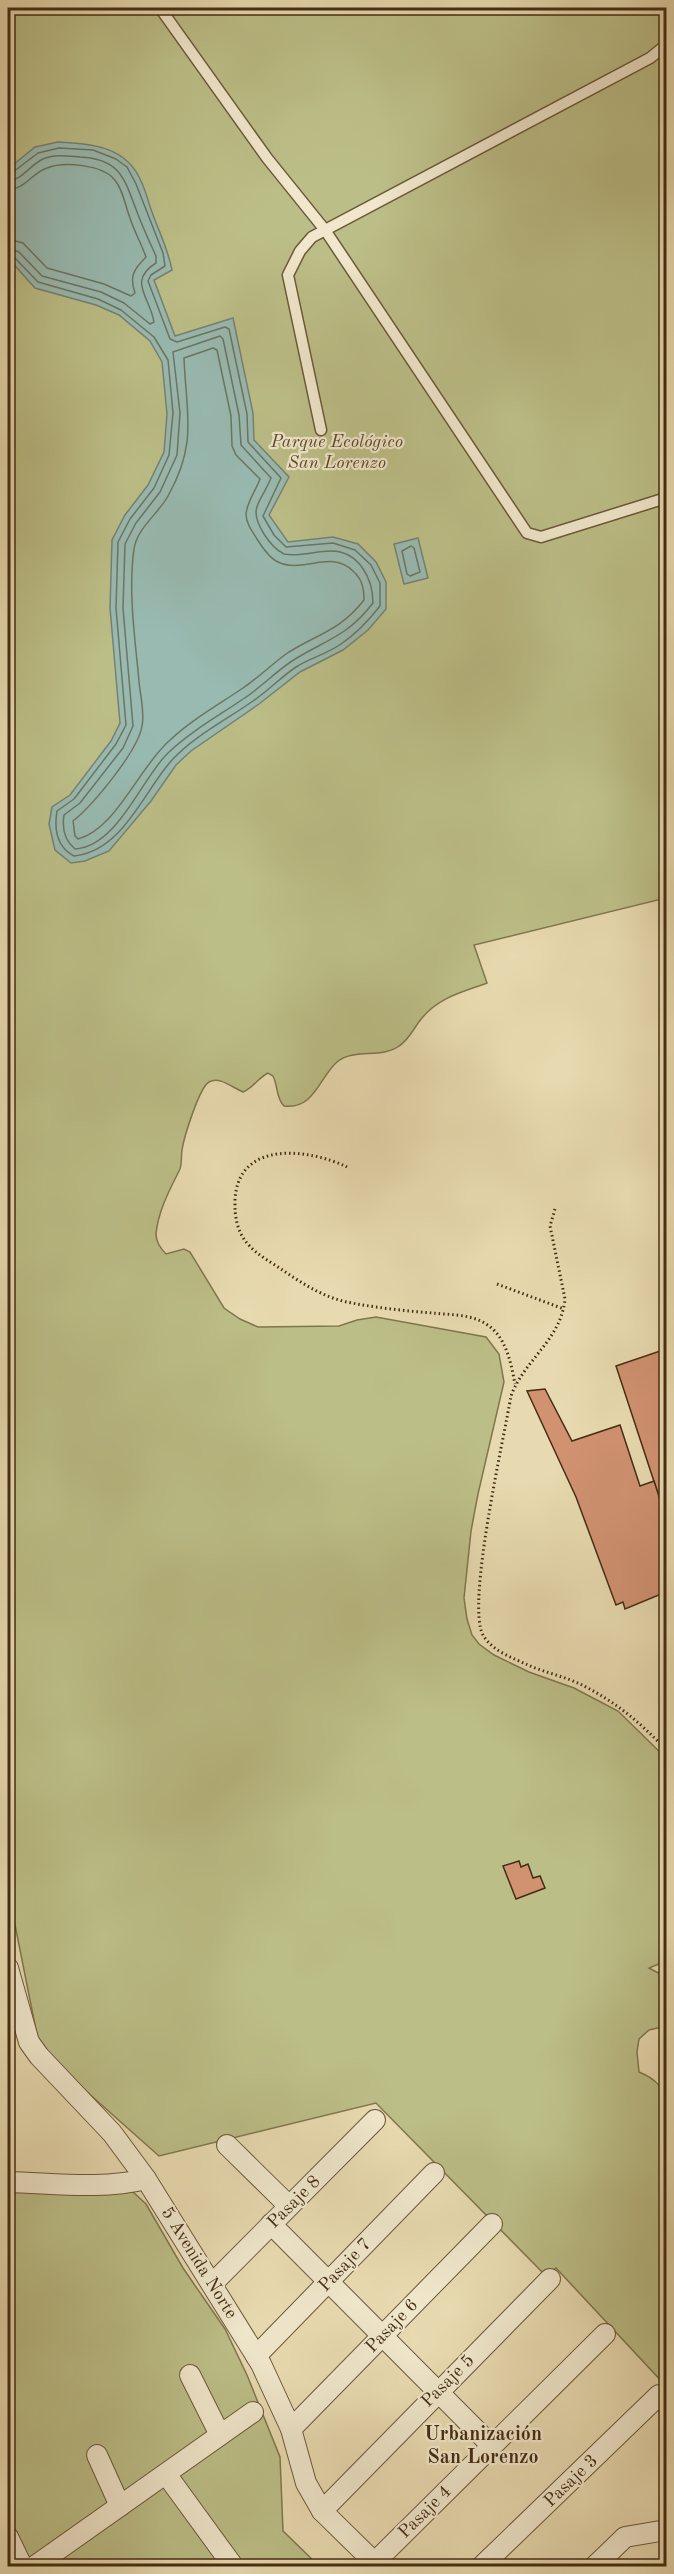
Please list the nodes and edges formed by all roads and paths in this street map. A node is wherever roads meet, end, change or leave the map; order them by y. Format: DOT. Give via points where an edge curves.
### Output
graph roads {
  1 [pos="160,8"];
  2 [pos="666,46"];
  3 [pos="325,230"];
  4 [pos="321,430"];
  5 [pos="666,498"];
  6 [pos="348,1167"];
  7 [pos="555,1209"];
  8 [pos="497,1284"];
  9 [pos="564,1309"];
  10 [pos="515,1385"];
  11 [pos="666,1750"];
  12 [pos="8,1968"];
  13 [pos="375,2120"];
  14 [pos="228,2145"];
  15 [pos="434,2173"];
  16 [pos="146,2179"];
  17 [pos="8,2182"];
  18 [pos="289,2206"];
  19 [pos="492,2223"];
  20 [pos="271,2224"];
  21 [pos="550,2279"];
  22 [pos="328,2282"];
  23 [pos="213,2283"];
  24 [pos="605,2334"];
  25 [pos="382,2336"];
  26 [pos="256,2356"];
  27 [pos="190,2375"];
  28 [pos="438,2391"];
  29 [pos="663,2399"];
  30 [pos="253,2412"];
  31 [pos="291,2429"];
  32 [pos="220,2435"];
  33 [pos="492,2446"];
  34 [pos="96,2455"];
  35 [pos="166,2474"];
  36 [pos="120,2506"];
  37 [pos="322,2511"];
  38 [pos="666,2530"];
  39 [pos="8,2536"];
  40 [pos="376,2565"];
  41 [pos="35,2566"];
  42 [pos="233,2566"];
  43 [pos="482,2566"];
  44 [pos="595,2566"];
  1 -- 3 [label="lane" via="267,158"];
  2 -- 3 [label="lane" via="651,58"];
  3 -- 4 [label="lane" via="312,237 300,251 288,275"];
  3 -- 5 [label="lane" via="527,533 541,537"];
  6 -- 10 [label="path" via="302,1153 277,1153 256,1161 242,1176 235,1193 234,1218 240,1234 257,1254 318,1293 351,1303 465,1317 487,1324 504,1345"];
  7 -- 9 [label="path" via="550,1226"];
  8 -- 9 [label="path"];
  9 -- 10 [label="path" via="554,1335"];
  10 -- 11 [label="path" via="481,1569 478,1600 484,1636 502,1652 584,1686 620,1708"];
  12 -- 16 [label="street, 5 Avenida Norte" via="28,2042 112,2133"];
  13 -- 18 [label="street, Pasaje 8"];
  14 -- 18 [label="street"];
  15 -- 22 [label="street, Pasaje 7"];
  16 -- 17 [label="street" via="98,2185"];
  16 -- 23 [label="street, 5 Avenida Norte"];
  18 -- 20 [label="street, Pasaje 8"];
  19 -- 25 [label="street, Pasaje 6"];
  20 -- 22 [label="street"];
  20 -- 23 [label="street, Pasaje 8"];
  21 -- 28 [label="street, Pasaje 5"];
  22 -- 25 [label="street"];
  22 -- 26 [label="street, Pasaje 7"];
  23 -- 26 [label="street, 5 Avenida Norte"];
  24 -- 33 [label="street, Pasaje 4"];
  25 -- 28 [label="street"];
  25 -- 31 [label="street, Pasaje 6"];
  26 -- 31 [label="street, 5 Avenida Norte"];
  27 -- 32 [label="street"];
  28 -- 33 [label="street"];
  28 -- 37 [label="street, Pasaje 5"];
  29 -- 43 [label="street, Pasaje 3"];
  30 -- 32 [label="street"];
  31 -- 37 [label="street, 5 Avenida Norte" via="306,2483"];
  32 -- 35 [label="street"];
  33 -- 40 [label="street, Pasaje 4"];
  34 -- 36 [label="street"];
  35 -- 36 [label="street"];
  35 -- 42 [label="street"];
  36 -- 41 [label="street"];
  37 -- 40 [label="street, 5 Avenida Norte"];
  38 -- 44 [label="street" via="625,2537"];
  39 -- 41 [label="street"];
}
